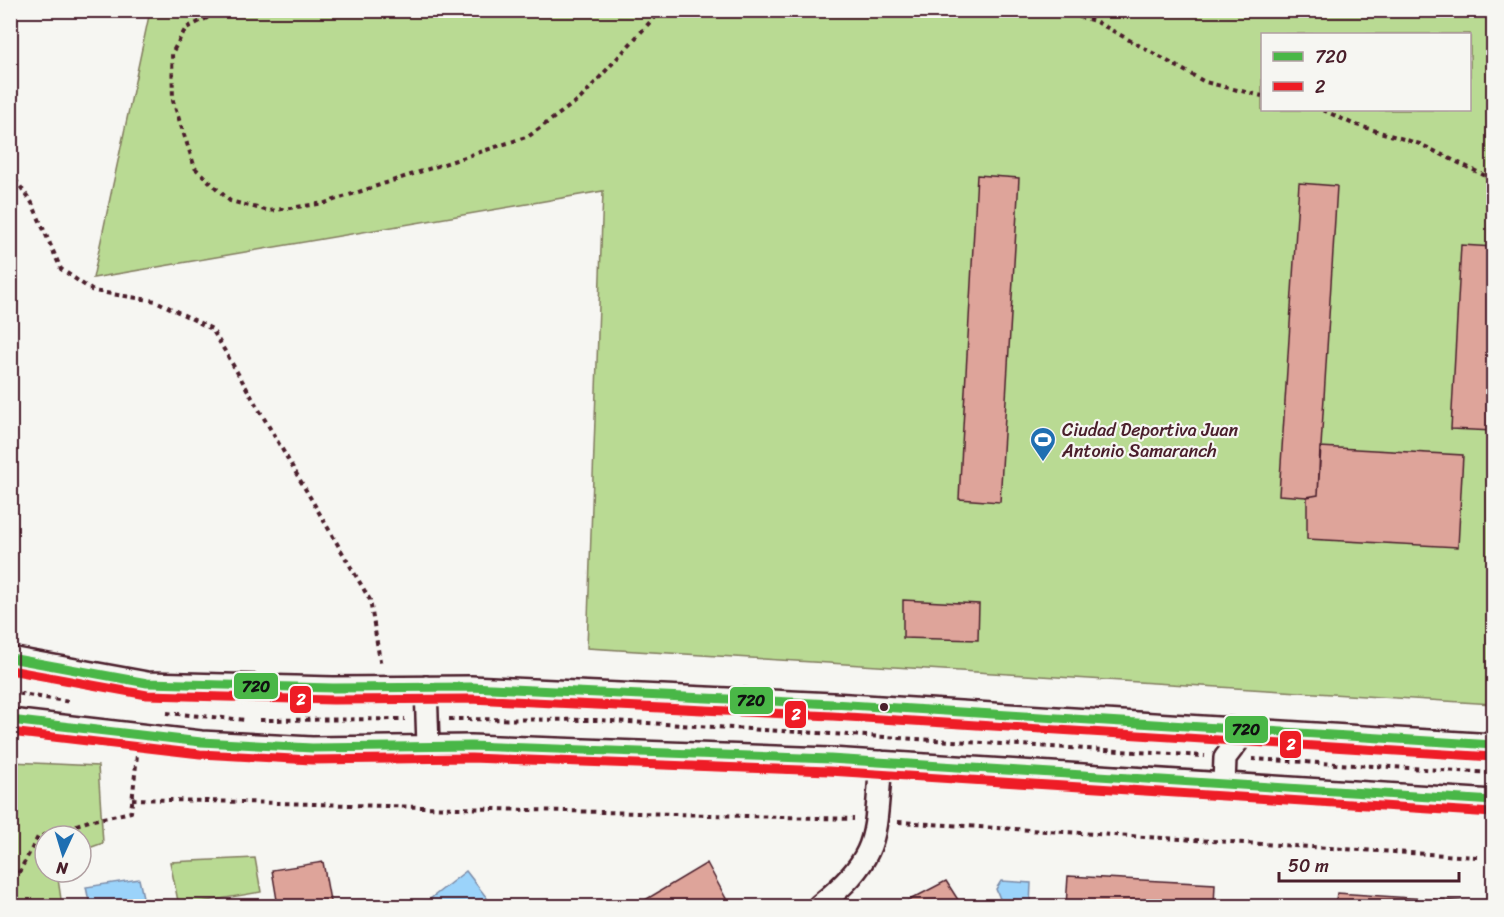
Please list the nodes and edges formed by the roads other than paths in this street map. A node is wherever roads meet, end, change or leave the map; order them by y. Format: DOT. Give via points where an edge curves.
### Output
graph roads {
  1 [pos="10,658"];
  2 [pos="426,687"];
  3 [pos="10,720"];
  4 [pos="1247,729"];
  5 [pos="1494,745"];
  6 [pos="428,746"];
  7 [pos="881,762"];
  8 [pos="1224,784"];
  9 [pos="1494,801"];
  10 [pos="819,906"];
  1 -- 2 [label="street" via="147,683"];
  2 -- 4 [label="street" via="833,704"];
  2 -- 6 [label="street"];
  3 -- 6 [label="street" via="139,737 312,748"];
  4 -- 5 [label="street"];
  4 -- 8 [label="street" via="1225,758"];
  6 -- 7 [label="street"];
  7 -- 8 [label="street"];
  7 -- 10 [label="street" via="874,839 849,882"];
  8 -- 9 [label="street"];
}
